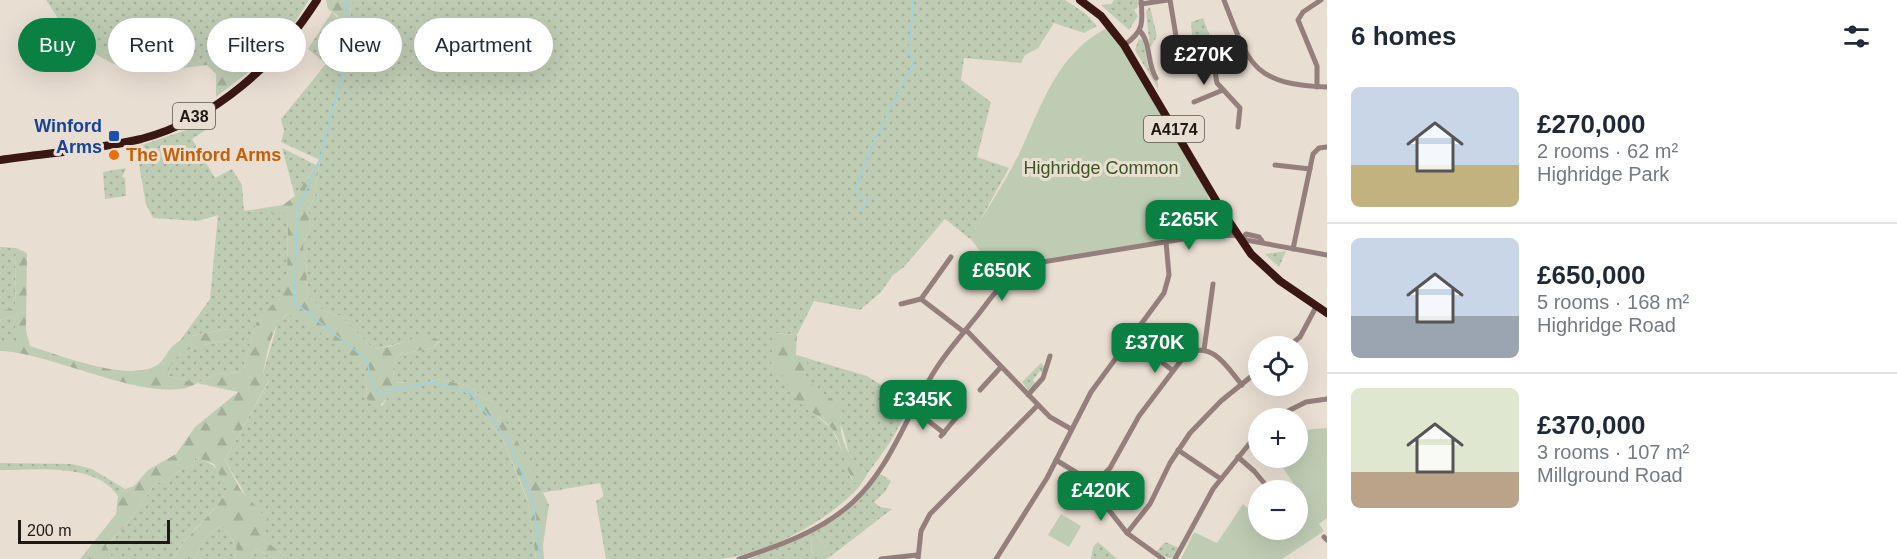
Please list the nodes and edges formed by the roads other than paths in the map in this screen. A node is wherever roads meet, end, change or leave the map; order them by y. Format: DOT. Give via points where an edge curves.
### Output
graph roads {
  1 [pos="317,0"];
  2 [pos="1080,0"];
  3 [pos="1169,0"];
  4 [pos="1224,0"];
  5 [pos="1321,0"];
  6 [pos="1140,6"];
  7 [pos="1140,32"];
  8 [pos="1177,42"];
  9 [pos="1124,45"];
  10 [pos="1241,45"];
  11 [pos="1156,78"];
  12 [pos="1317,87"];
  13 [pos="1327,87"];
  14 [pos="1223,90"];
  15 [pos="1197,93"];
  16 [pos="1238,127"];
  17 [pos="1327,147"];
  18 [pos="0,160"];
  19 [pos="1275,165"];
  20 [pos="1310,169"];
  21 [pos="1224,214"];
  22 [pos="1210,236"];
  23 [pos="1241,236"];
  24 [pos="1166,242"];
  25 [pos="1293,249"];
  26 [pos="1327,255"];
  27 [pos="951,257"];
  28 [pos="1213,284"];
  29 [pos="921,299"];
  30 [pos="901,304"];
  31 [pos="1316,307"];
  32 [pos="1327,313"];
  33 [pos="965,331"];
  34 [pos="1301,336"];
  35 [pos="1130,338"];
  36 [pos="1204,350"];
  37 [pos="1050,356"];
  38 [pos="1001,367"];
  39 [pos="1172,370"];
  40 [pos="1248,380"];
  41 [pos="1242,385"];
  42 [pos="980,390"];
  43 [pos="1029,395"];
  44 [pos="1327,399"];
  45 [pos="1038,405"];
  46 [pos="1294,408"];
  47 [pos="914,410"];
  48 [pos="956,418"];
  49 [pos="1071,429"];
  50 [pos="1248,445"];
  51 [pos="1178,450"];
  52 [pos="1238,457"];
  53 [pos="1056,460"];
  54 [pos="1221,479"];
  55 [pos="1262,480"];
  56 [pos="1091,487"];
  57 [pos="1127,533"];
  58 [pos="917,557"];
  59 [pos="739,559"];
  60 [pos="881,559"];
  61 [pos="996,559"];
  62 [pos="1163,559"];
  63 [pos="1175,559"];
  1 -- 18 [label="highway, A38" via="276,56 255,76 185,122 141,138"];
  2 -- 9 [label="highway, A4174" via="1109,24"];
  3 -- 6 [label="street"];
  3 -- 8 [label="street"];
  4 -- 10 [label="street"];
  5 -- 12 [label="street" via="1300,14 1299,20 1317,66"];
  6 -- 7 [label="street"];
  7 -- 9 [label="street"];
  7 -- 11 [label="street"];
  9 -- 21 [label="highway, A4174"];
  10 -- 12 [label="street" via="1251,61 1269,77 1295,86"];
  10 -- 14 [label="street" via="1222,53 1216,61 1214,78"];
  12 -- 13 [label="street"];
  14 -- 15 [label="street" via="1197,101"];
  14 -- 16 [label="street" via="1240,108"];
  17 -- 20 [label="street" via="1315,150"];
  19 -- 20 [label="street"];
  20 -- 25 [label="street"];
  21 -- 22 [label="street"];
  21 -- 23 [label="highway, A4174"];
  22 -- 23 [label="street"];
  22 -- 24 [label="street"];
  23 -- 25 [label="street" via="1259,237"];
  23 -- 31 [label="highway, A4174" via="1260,264"];
  24 -- 33 [label="street" via="1042,262 1022,269 1002,282"];
  24 -- 35 [label="street" via="1166,289"];
  25 -- 26 [label="street"];
  27 -- 29 [label="street"];
  28 -- 36 [label="street"];
  29 -- 30 [label="street"];
  29 -- 33 [label="street"];
  31 -- 32 [label="highway, A4174"];
  31 -- 34 [label="street"];
  33 -- 38 [label="street"];
  33 -- 47 [label="street" via="937,367"];
  35 -- 39 [label="street"];
  35 -- 49 [label="street" via="1091,392"];
  36 -- 39 [label="street" via="1186,354"];
  36 -- 41 [label="street" via="1218,356"];
  37 -- 43 [label="street" via="1042,378"];
  38 -- 42 [label="street"];
  38 -- 43 [label="street"];
  39 -- 56 [label="street" via="1131,429 1110,468"];
  40 -- 41 [label="street"];
  41 -- 51 [label="street" via="1202,419"];
  43 -- 45 [label="street"];
  44 -- 46 [label="street"];
  45 -- 49 [label="street"];
  45 -- 58 [label="street" via="930,514 921,531"];
  47 -- 48 [label="street" via="942,435"];
  47 -- 59 [label="street" via="896,444 853,502 794,539"];
  49 -- 53 [label="street"];
  50 -- 52 [label="street"];
  51 -- 54 [label="street"];
  51 -- 57 [label="street" via="1150,504"];
  52 -- 54 [label="street"];
  52 -- 55 [label="street"];
  53 -- 56 [label="street" via="1076,470"];
  53 -- 61 [label="street"];
  54 -- 63 [label="street"];
  56 -- 57 [label="street"];
  57 -- 62 [label="street"];
  58 -- 60 [label="street"];
}
